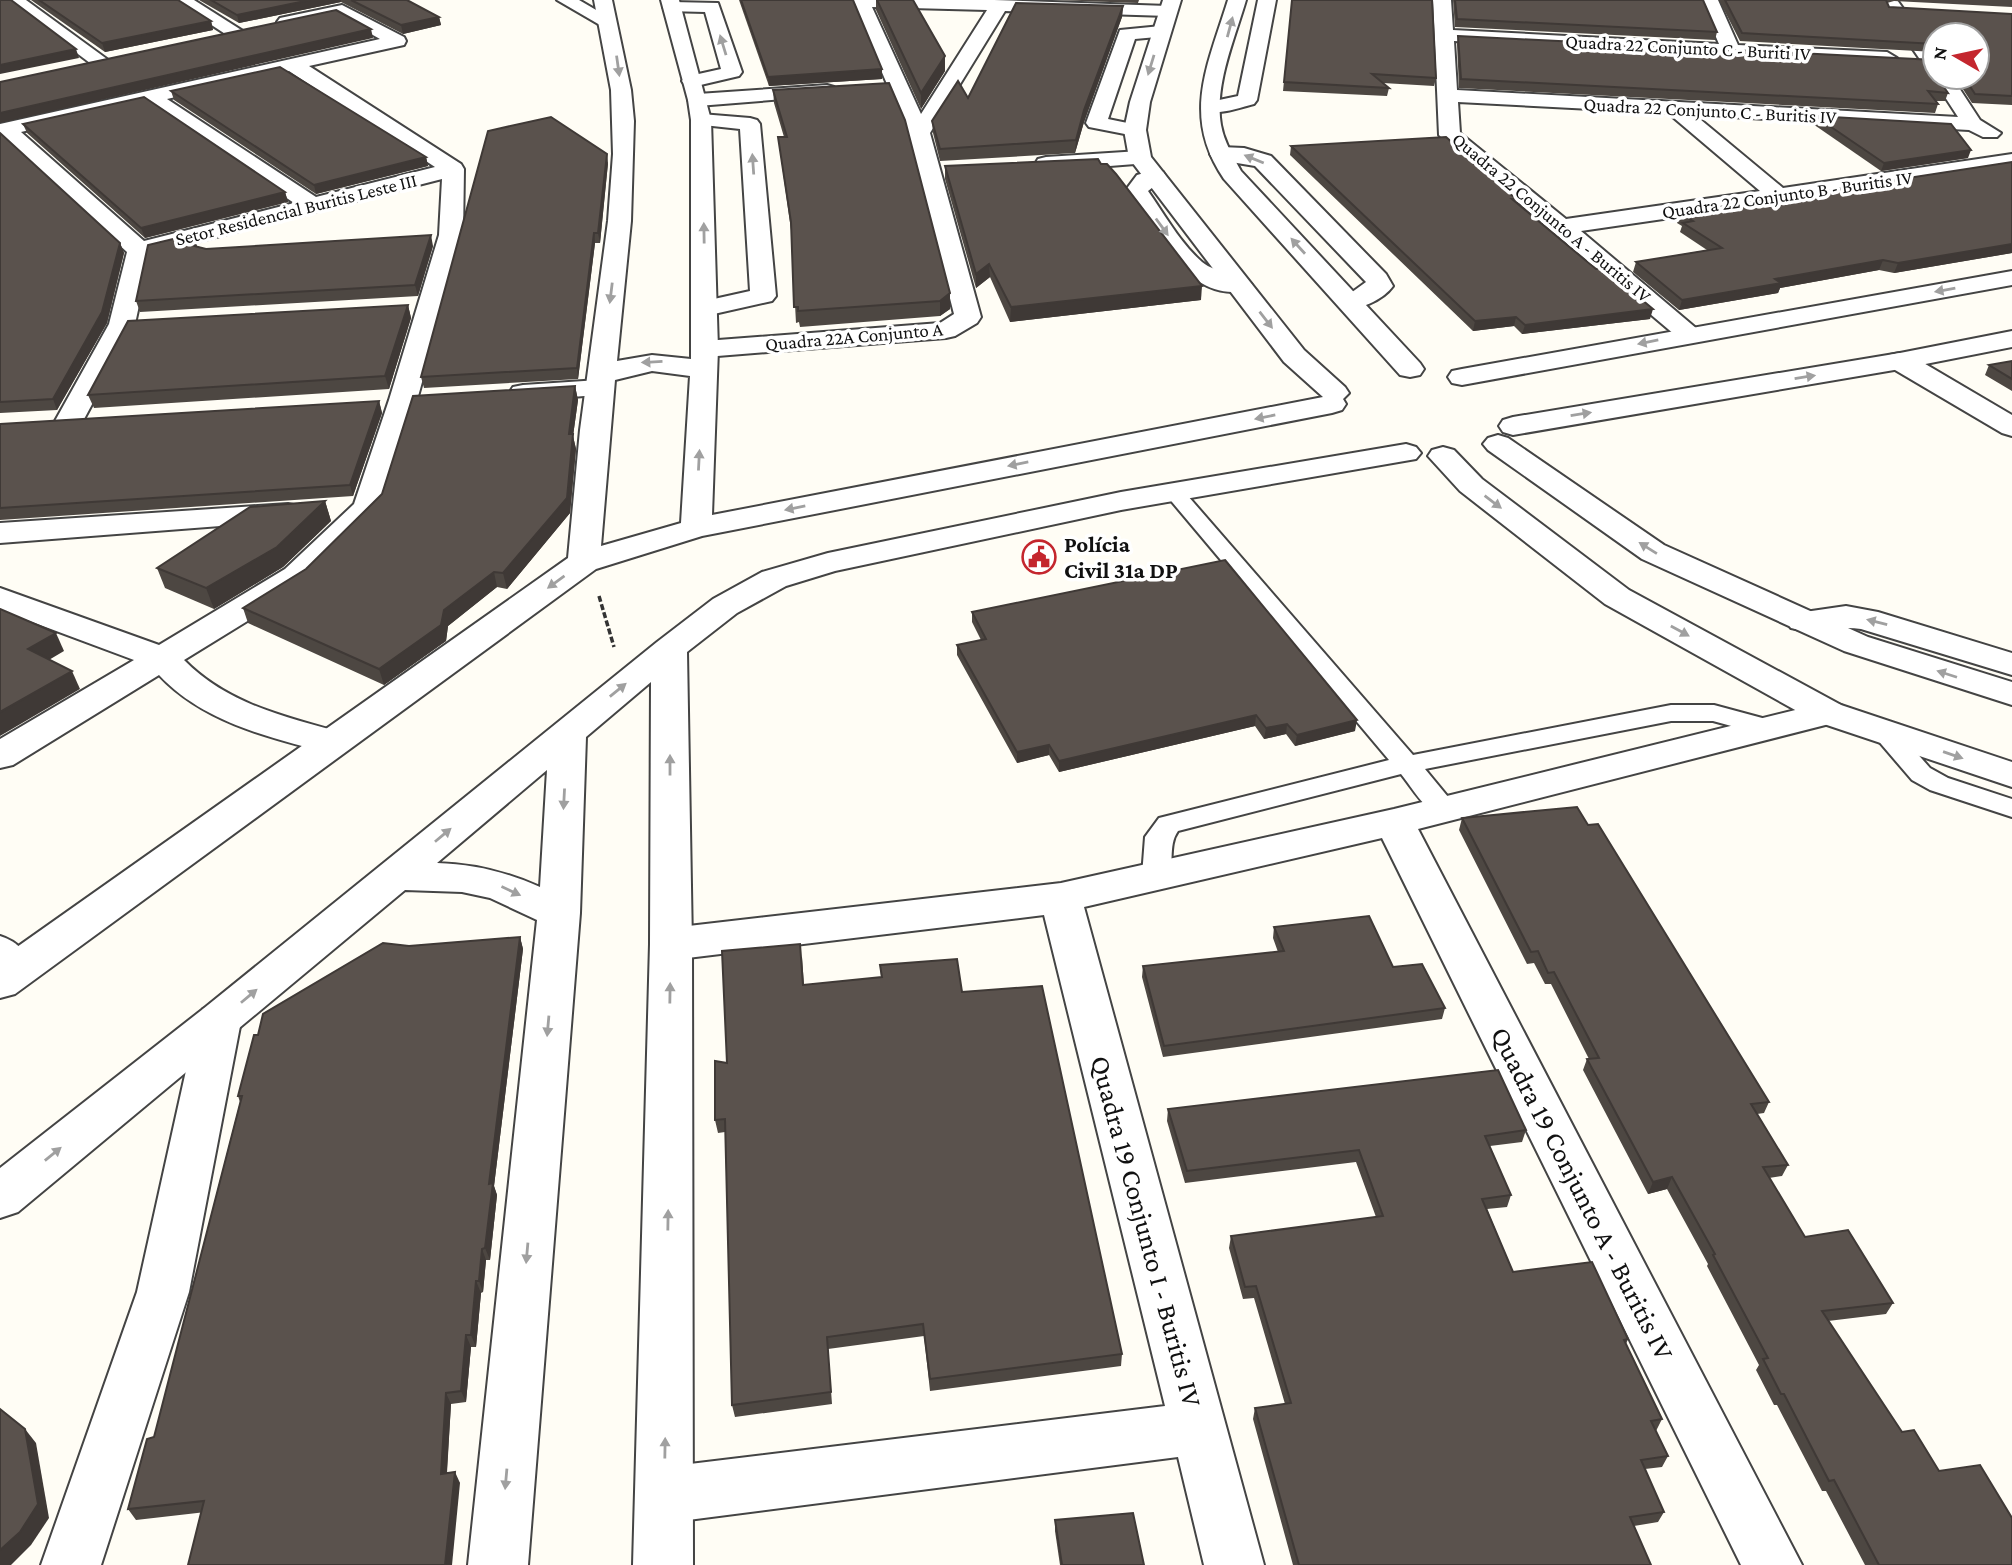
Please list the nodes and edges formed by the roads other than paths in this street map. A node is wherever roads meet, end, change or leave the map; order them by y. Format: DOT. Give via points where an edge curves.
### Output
graph roads {
  1 [pos="15,0"];
  2 [pos="182,0"];
  3 [pos="566,0"];
  4 [pos="860,0"];
  5 [pos="1237,0"];
  6 [pos="1268,0"];
  7 [pos="1442,0"];
  8 [pos="1709,0"];
  9 [pos="671,4"];
  10 [pos="1891,4"];
  11 [pos="999,6"];
  12 [pos="605,10"];
  13 [pos="1920,10"];
  14 [pos="1167,14"];
  15 [pos="251,30"];
  16 [pos="1445,35"];
  17 [pos="210,39"];
  18 [pos="1921,47"];
  19 [pos="1731,50"];
  20 [pos="292,64"];
  21 [pos="78,66"];
  22 [pos="1921,67"];
  23 [pos="899,86"];
  24 [pos="872,88"];
  25 [pos="845,90"];
  26 [pos="1951,91"];
  27 [pos="1447,95"];
  28 [pos="150,96"];
  29 [pos="62,98"];
  30 [pos="697,101"];
  31 [pos="1212,107"];
  32 [pos="1674,108"];
  33 [pos="81,112"];
  34 [pos="1973,124"];
  35 [pos="3,130"];
  36 [pos="1135,130"];
  37 [pos="919,133"];
  38 [pos="2012,146"];
  39 [pos="1221,154"];
  40 [pos="2012,161"];
  41 [pos="1021,165"];
  42 [pos="1147,167"];
  43 [pos="453,169"];
  44 [pos="955,169"];
  45 [pos="928,171"];
  46 [pos="1778,195"];
  47 [pos="312,205"];
  48 [pos="1561,227"];
  49 [pos="451,234"];
  50 [pos="424,236"];
  51 [pos="234,248"];
  52 [pos="139,252"];
  53 [pos="2012,278"];
  54 [pos="1350,303"];
  55 [pos="431,306"];
  56 [pos="404,307"];
  57 [pos="705,308"];
  58 [pos="149,322"];
  59 [pos="122,324"];
  60 [pos="1690,334"];
  61 [pos="2012,340"];
  62 [pos="704,360"];
  63 [pos="1900,361"];
  64 [pos="1410,369"];
  65 [pos="1462,377"];
  66 [pos="600,382"];
  67 [pos="494,395"];
  68 [pos="1349,401"];
  69 [pos="69,421"];
  70 [pos="2012,427"];
  71 [pos="1506,435"];
  72 [pos="1072,453"];
  73 [pos="1406,453"];
  74 [pos="1443,456"];
  75 [pos="1174,492"];
  76 [pos="1122,502"];
  77 [pos="368,507"];
  78 [pos="696,528"];
  79 [pos="0,533"];
  80 [pos="581,564"];
  81 [pos="0,598"];
  82 [pos="1803,621"];
  83 [pos="669,649"];
  84 [pos="162,658"];
  85 [pos="2012,664"];
  86 [pos="2012,694"];
  87 [pos="1828,713"];
  88 [pos="1768,728"];
  89 [pos="568,731"];
  90 [pos="1883,731"];
  91 [pos="333,742"];
  92 [pos="0,756"];
  93 [pos="1407,764"];
  94 [pos="2012,775"];
  95 [pos="2012,808"];
  96 [pos="1445,809"];
  97 [pos="1394,822"];
  98 [pos="396,875"];
  99 [pos="1156,876"];
  100 [pos="1061,898"];
  101 [pos="559,913"];
  102 [pos="671,944"];
  103 [pos="5,968"];
  104 [pos="219,1021"];
  105 [pos="2,1194"];
  106 [pos="1198,1428"];
  107 [pos="664,1495"];
  108 [pos="69,1560"];
  109 [pos="498,1565"];
  110 [pos="663,1565"];
  111 [pos="1234,1565"];
  112 [pos="1772,1565"];
  1 -- 21 [label="street" via="108,60"];
  2 -- 15 [label="street"];
  3 -- 12 [label="street"];
  4 -- 11 [label="street"];
  4 -- 23 [label="street, Quadra 22A Conjunto A"];
  31 -- 5 [label="street, one-way"];
  6 -- 31 [label="street" via="1247,100"];
  7 -- 16 [label="street, Quadra 22 Conjunto A - Buritis IV"];
  8 -- 19 [label="street"];
  9 -- 30 [label="street"];
  30 -- 9 [label="street, one-way" via="732,72 712,7"];
  10 -- 13 [label="street"];
  10 -- 18 [label="street"];
  11 -- 14 [label="street"];
  11 -- 37 [label="street"];
  12 -- 66 [label="street, one-way" via="617,57 624,119"];
  14 -- 36 [label="street, one-way"];
  14 -- 36 [label="street" via="1126,34 1096,122"];
  15 -- 17 [label="street"];
  15 -- 20 [label="street" via="342,10 397,41"];
  16 -- 19 [label="street, Quadra 22 Conjunto C - Buriti IV"];
  16 -- 27 [label="street, Quadra 22 Conjunto A - Buritis IV"];
  19 -- 22 [label="street, Quadra 22 Conjunto C - Buriti IV"];
  20 -- 28 [label="street"];
  20 -- 43 [label="street"];
  23 -- 24 [label="street"];
  23 -- 37 [label="street, Quadra 22A Conjunto A"];
  25 -- 30 [label="street"];
  26 -- 34 [label="street"];
  27 -- 32 [label="street, Quadra 22 Conjunto C - Buritis IV"];
  27 -- 48 [label="street, Quadra 22 Conjunto A - Buritis IV" via="1450,135"];
  28 -- 33 [label="street"];
  28 -- 47 [label="street"];
  29 -- 33 [label="street"];
  57 -- 30 [label="street, one-way"];
  57 -- 30 [label="street, one-way" via="763,296 750,124"];
  31 -- 39 [label="street" via="1210,118"];
  32 -- 34 [label="street, Quadra 22 Conjunto C - Buritis IV"];
  32 -- 46 [label="street"];
  33 -- 35 [label="street"];
  34 -- 38 [label="street"];
  35 -- 52 [label="street"];
  36 -- 42 [label="street"];
  37 -- 45 [label="street, Quadra 22A Conjunto A"];
  54 -- 39 [label="street, one-way" via="1232,174"];
  54 -- 39 [label="street, one-way" via="1380,286 1377,279 1263,161"];
  40 -- 46 [label="street, Quadra 22 Conjunto B - Buritis IV"];
  41 -- 42 [label="street"];
  42 -- 68 [label="street, one-way" via="1145,180 1136,191 1187,261 1210,278 1239,285 1294,356"];
  43 -- 47 [label="street, Setor Residencial Buritis Leste III"];
  43 -- 49 [label="street"];
  44 -- 45 [label="street"];
  45 -- 62 [label="street, Quadra 22A Conjunto A" via="968,317 960,324 946,330"];
  46 -- 48 [label="street, Quadra 22 Conjunto B - Buritis IV"];
  47 -- 52 [label="street, Setor Residencial Buritis Leste III"];
  48 -- 60 [label="street, Quadra 22 Conjunto A - Buritis IV"];
  49 -- 50 [label="street"];
  49 -- 55 [label="street"];
  51 -- 52 [label="street"];
  52 -- 59 [label="street"];
  53 -- 60 [label="street, one-way"];
  54 -- 64 [label="street"];
  55 -- 56 [label="street"];
  55 -- 77 [label="street"];
  57 -- 62 [label="street"];
  58 -- 59 [label="street"];
  59 -- 69 [label="street"];
  60 -- 65 [label="street, one-way"];
  61 -- 63 [label="street"];
  62 -- 66 [label="street, one-way" via="624,366"];
  78 -- 62 [label="street, one-way"];
  63 -- 70 [label="street"];
  71 -- 63 [label="street, one-way"];
  64 -- 65 [label="street"];
  64 -- 68 [label="street"];
  65 -- 71 [label="street" via="1485,387 1512,412"];
  66 -- 67 [label="street"];
  66 -- 80 [label="street"];
  68 -- 72 [label="street, one-way"];
  68 -- 73 [label="street" via="1376,445"];
  71 -- 74 [label="street" via="1474,453"];
  82 -- 71 [label="street, one-way" via="1653,552"];
  72 -- 76 [label="street" via="1101,458 1115,466 1122,477"];
  72 -- 78 [label="street, one-way"];
  73 -- 74 [label="street"];
  73 -- 75 [label="street"];
  74 -- 87 [label="street, one-way" via="1471,485 1616,597"];
  75 -- 76 [label="street"];
  75 -- 93 [label="lane"];
  76 -- 83 [label="street" via="828,563 774,579 724,606"];
  77 -- 79 [label="street"];
  77 -- 84 [label="street" via="297,576"];
  78 -- 80 [label="street"];
  80 -- 91 [label="street, one-way"];
  81 -- 84 [label="street"];
  85 -- 82 [label="street, one-way" via="1866,619 1846,616"];
  86 -- 82 [label="street, one-way" via="1856,644"];
  89 -- 83 [label="street, one-way"];
  102 -- 83 [label="street, one-way"];
  84 -- 91 [label="street" via="191,688 251,719"];
  84 -- 92 [label="street"];
  87 -- 88 [label="street"];
  87 -- 90 [label="street"];
  88 -- 93 [label="lane" via="1714,713 1671,713"];
  88 -- 96 [label="street"];
  98 -- 89 [label="street, one-way"];
  89 -- 101 [label="street, one-way"];
  90 -- 94 [label="street, one-way"];
  90 -- 95 [label="lane" via="1921,774"];
  91 -- 103 [label="street"];
  93 -- 96 [label="lane"];
  93 -- 99 [label="lane" via="1169,824 1159,837"];
  96 -- 97 [label="street"];
  97 -- 99 [label="street"];
  97 -- 112 [label="street, Quadra 19 Conjunto A - Buritis IV"];
  98 -- 101 [label="street, one-way" via="462,878 500,886"];
  104 -- 98 [label="street, one-way"];
  99 -- 100 [label="street"];
  100 -- 102 [label="street"];
  100 -- 106 [label="street, Quadra 19 Conjunto I - Buritis IV"];
  101 -- 109 [label="street, one-way"];
  107 -- 102 [label="street, one-way"];
  105 -- 104 [label="street, one-way"];
  104 -- 108 [label="street" via="163,1292"];
  106 -- 107 [label="street"];
  106 -- 111 [label="street, Quadra 19 Conjunto I - Buritis IV"];
  107 -- 110 [label="street"];
}
